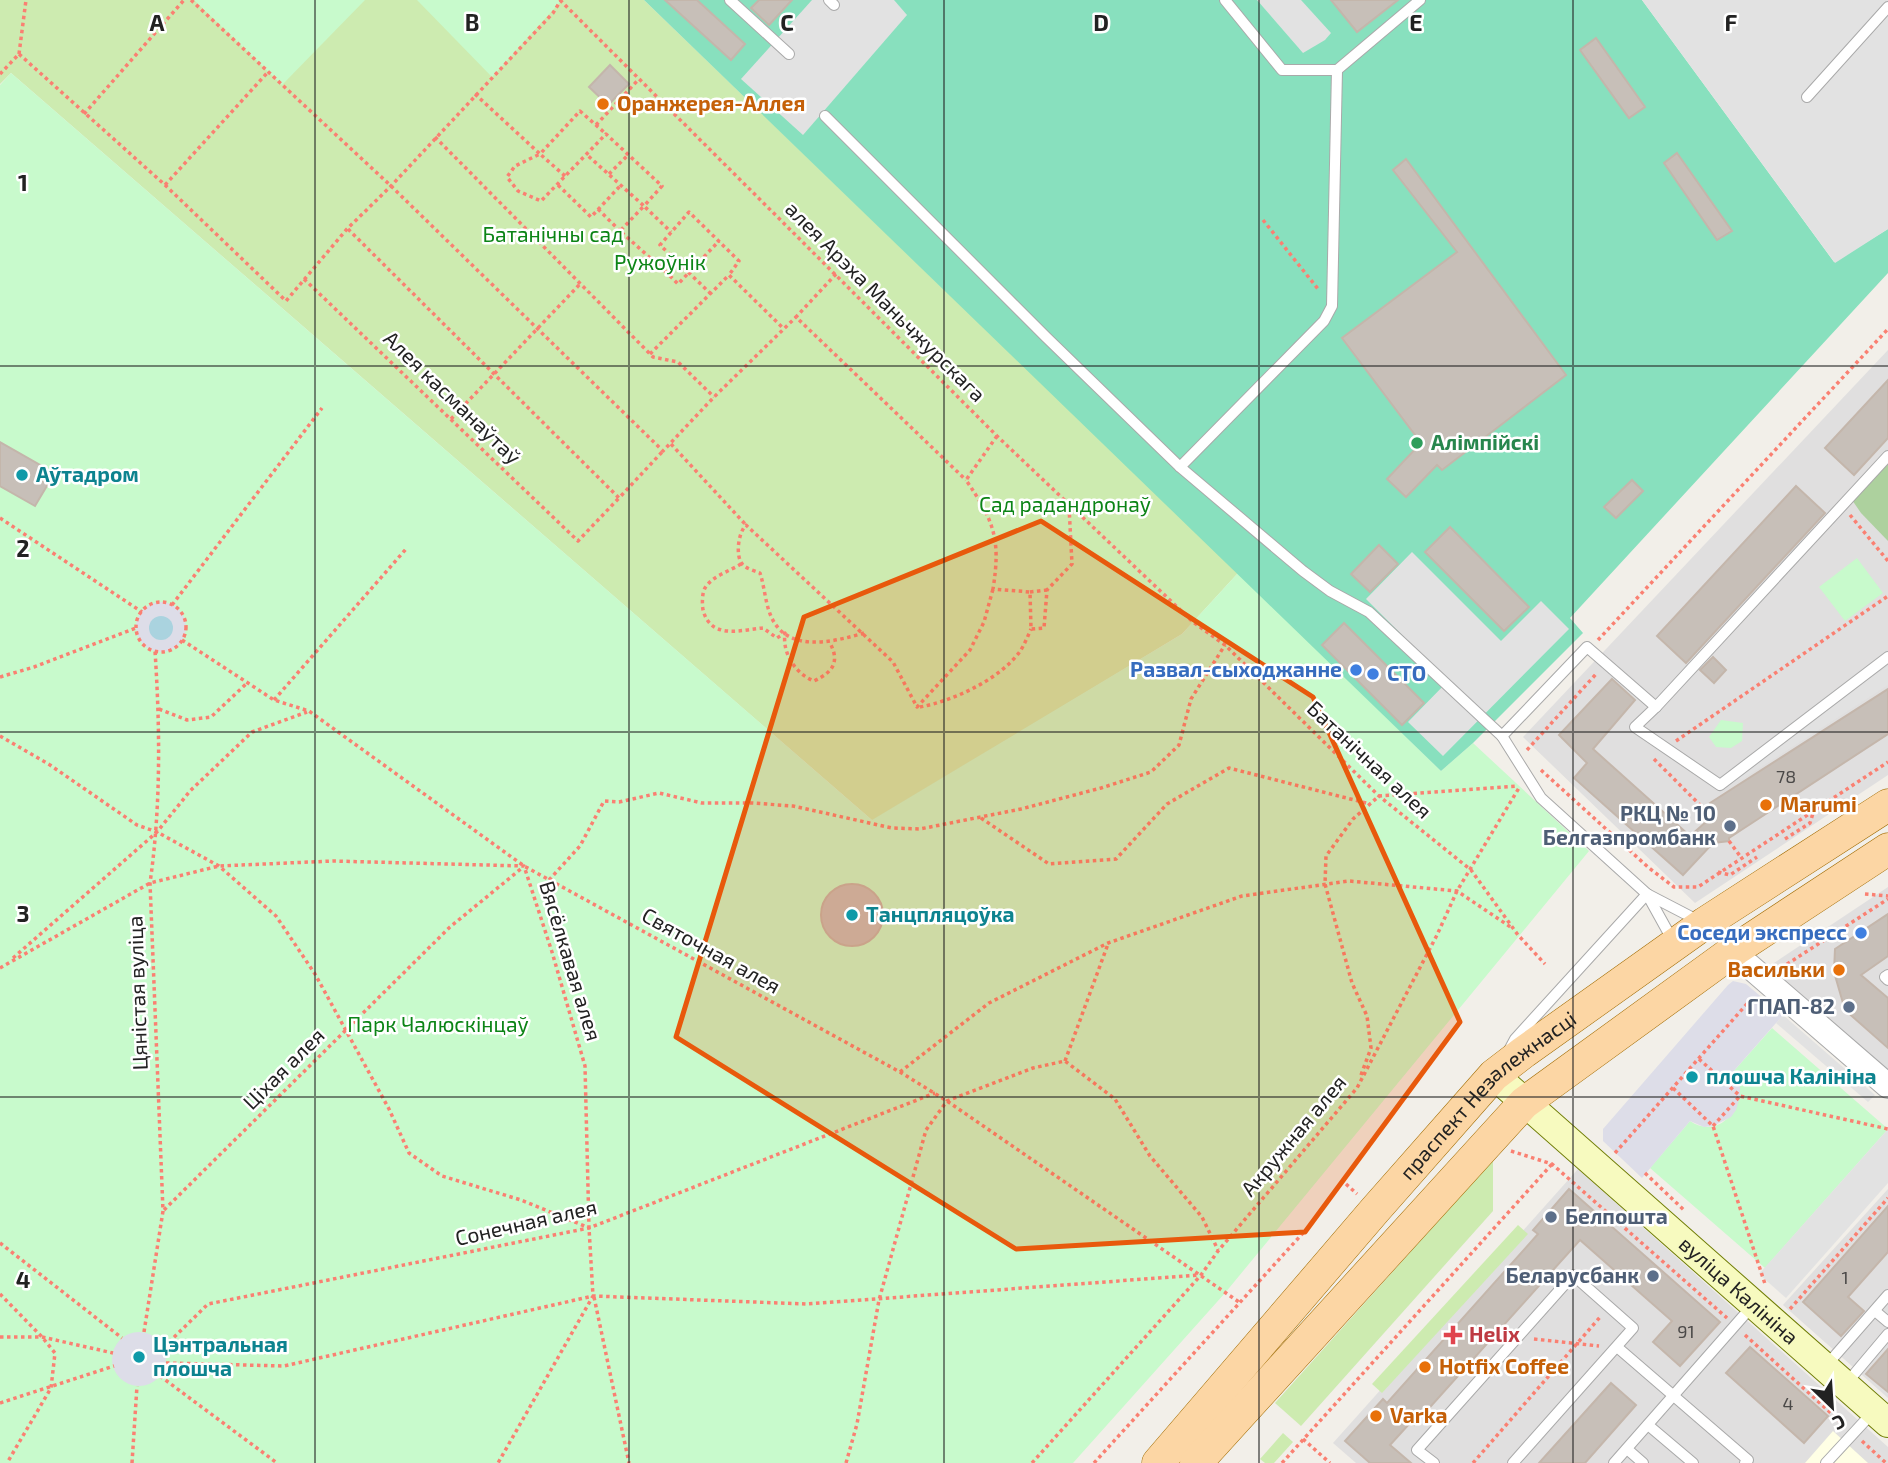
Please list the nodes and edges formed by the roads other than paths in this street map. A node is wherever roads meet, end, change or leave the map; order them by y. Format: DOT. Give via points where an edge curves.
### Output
graph roads {
  1 [pos="730,0"];
  2 [pos="1225,0"];
  3 [pos="1420,0"];
  4 [pos="1888,6"];
  5 [pos="789,54"];
  6 [pos="1337,70"];
  7 [pos="1807,97"];
  8 [pos="825,116"];
  9 [pos="1888,456"];
  10 [pos="1180,467"];
  11 [pos="1888,657"];
  12 [pos="1656,708"];
  13 [pos="1502,736"];
  14 [pos="1888,805"];
  15 [pos="1888,849"];
  16 [pos="1647,894"];
  17 [pos="1705,923"];
  18 [pos="1675,945"];
  19 [pos="1736,949"];
  20 [pos="1494,1076"];
  21 [pos="1888,1086"];
  22 [pos="1524,1103"];
  23 [pos="1888,1295"];
  24 [pos="1752,1307"];
  25 [pos="1875,1311"];
  26 [pos="1888,1322"];
  27 [pos="1888,1334"];
  28 [pos="1617,1347"];
  29 [pos="1835,1376"];
  30 [pos="1674,1396"];
  31 [pos="1881,1417"];
  32 [pos="1648,1425"];
  33 [pos="1627,1449"];
  34 [pos="1158,1463"];
  35 [pos="1196,1463"];
  36 [pos="1434,1463"];
  37 [pos="1513,1463"];
  38 [pos="1614,1463"];
  39 [pos="1643,1463"];
  40 [pos="1693,1463"];
  41 [pos="1745,1463"];
  42 [pos="1826,1463"];
  1 -- 5 [label="lane"];
  2 -- 6 [label="lane" via="1282,70"];
  3 -- 6 [label="lane"];
  4 -- 7 [label="lane"];
  6 -- 10 [label="lane" via="1332,306 1324,321"];
  8 -- 10 [label="lane"];
  9 -- 12 [label="lane"];
  10 -- 13 [label="lane" via="1303,571 1369,612"];
  11 -- 12 [label="lane" via="1720,786 1635,727"];
  12 -- 13 [label="lane" via="1587,647"];
  13 -- 16 [label="lane" via="1541,798"];
  14 -- 17 [label="main road, праспект Незалежнасці"];
  15 -- 19 [label="main road, праспект Незалежнасці"];
  16 -- 17 [label="lane"];
  16 -- 18 [label="lane"];
  16 -- 20 [label="lane" via="1515,1039"];
  17 -- 18 [label="main road, праспект Незалежнасці"];
  18 -- 20 [label="main road, праспект Незалежнасці"];
  19 -- 21 [label="street" via="1747,965"];
  19 -- 22 [label="main road, праспект Незалежнасці"];
  20 -- 22 [label="main road, вуліца Калініна"];
  20 -- 34 [label="main road, праспект Незалежнасці"];
  22 -- 24 [label="main road, вуліца Калініна"];
  22 -- 35 [label="main road, праспект Незалежнасці"];
  23 -- 25 [label="lane"];
  24 -- 29 [label="main road, вуліца Калініна"];
  24 -- 30 [label="lane"];
  25 -- 26 [label="lane"];
  25 -- 29 [label="lane"];
  27 -- 29 [label="lane"];
  28 -- 30 [label="lane"];
  28 -- 36 [label="lane" via="1633,1328 1573,1275 1417,1450"];
  28 -- 37 [label="lane"];
  29 -- 31 [label="main road, вуліца Калініна"];
  30 -- 32 [label="lane"];
  30 -- 41 [label="lane" via="1748,1460"];
  31 -- 42 [label="lane" via="1853,1433"];
  32 -- 33 [label="lane"];
  32 -- 40 [label="lane"];
  33 -- 38 [label="lane"];
  33 -- 39 [label="lane"];
}
